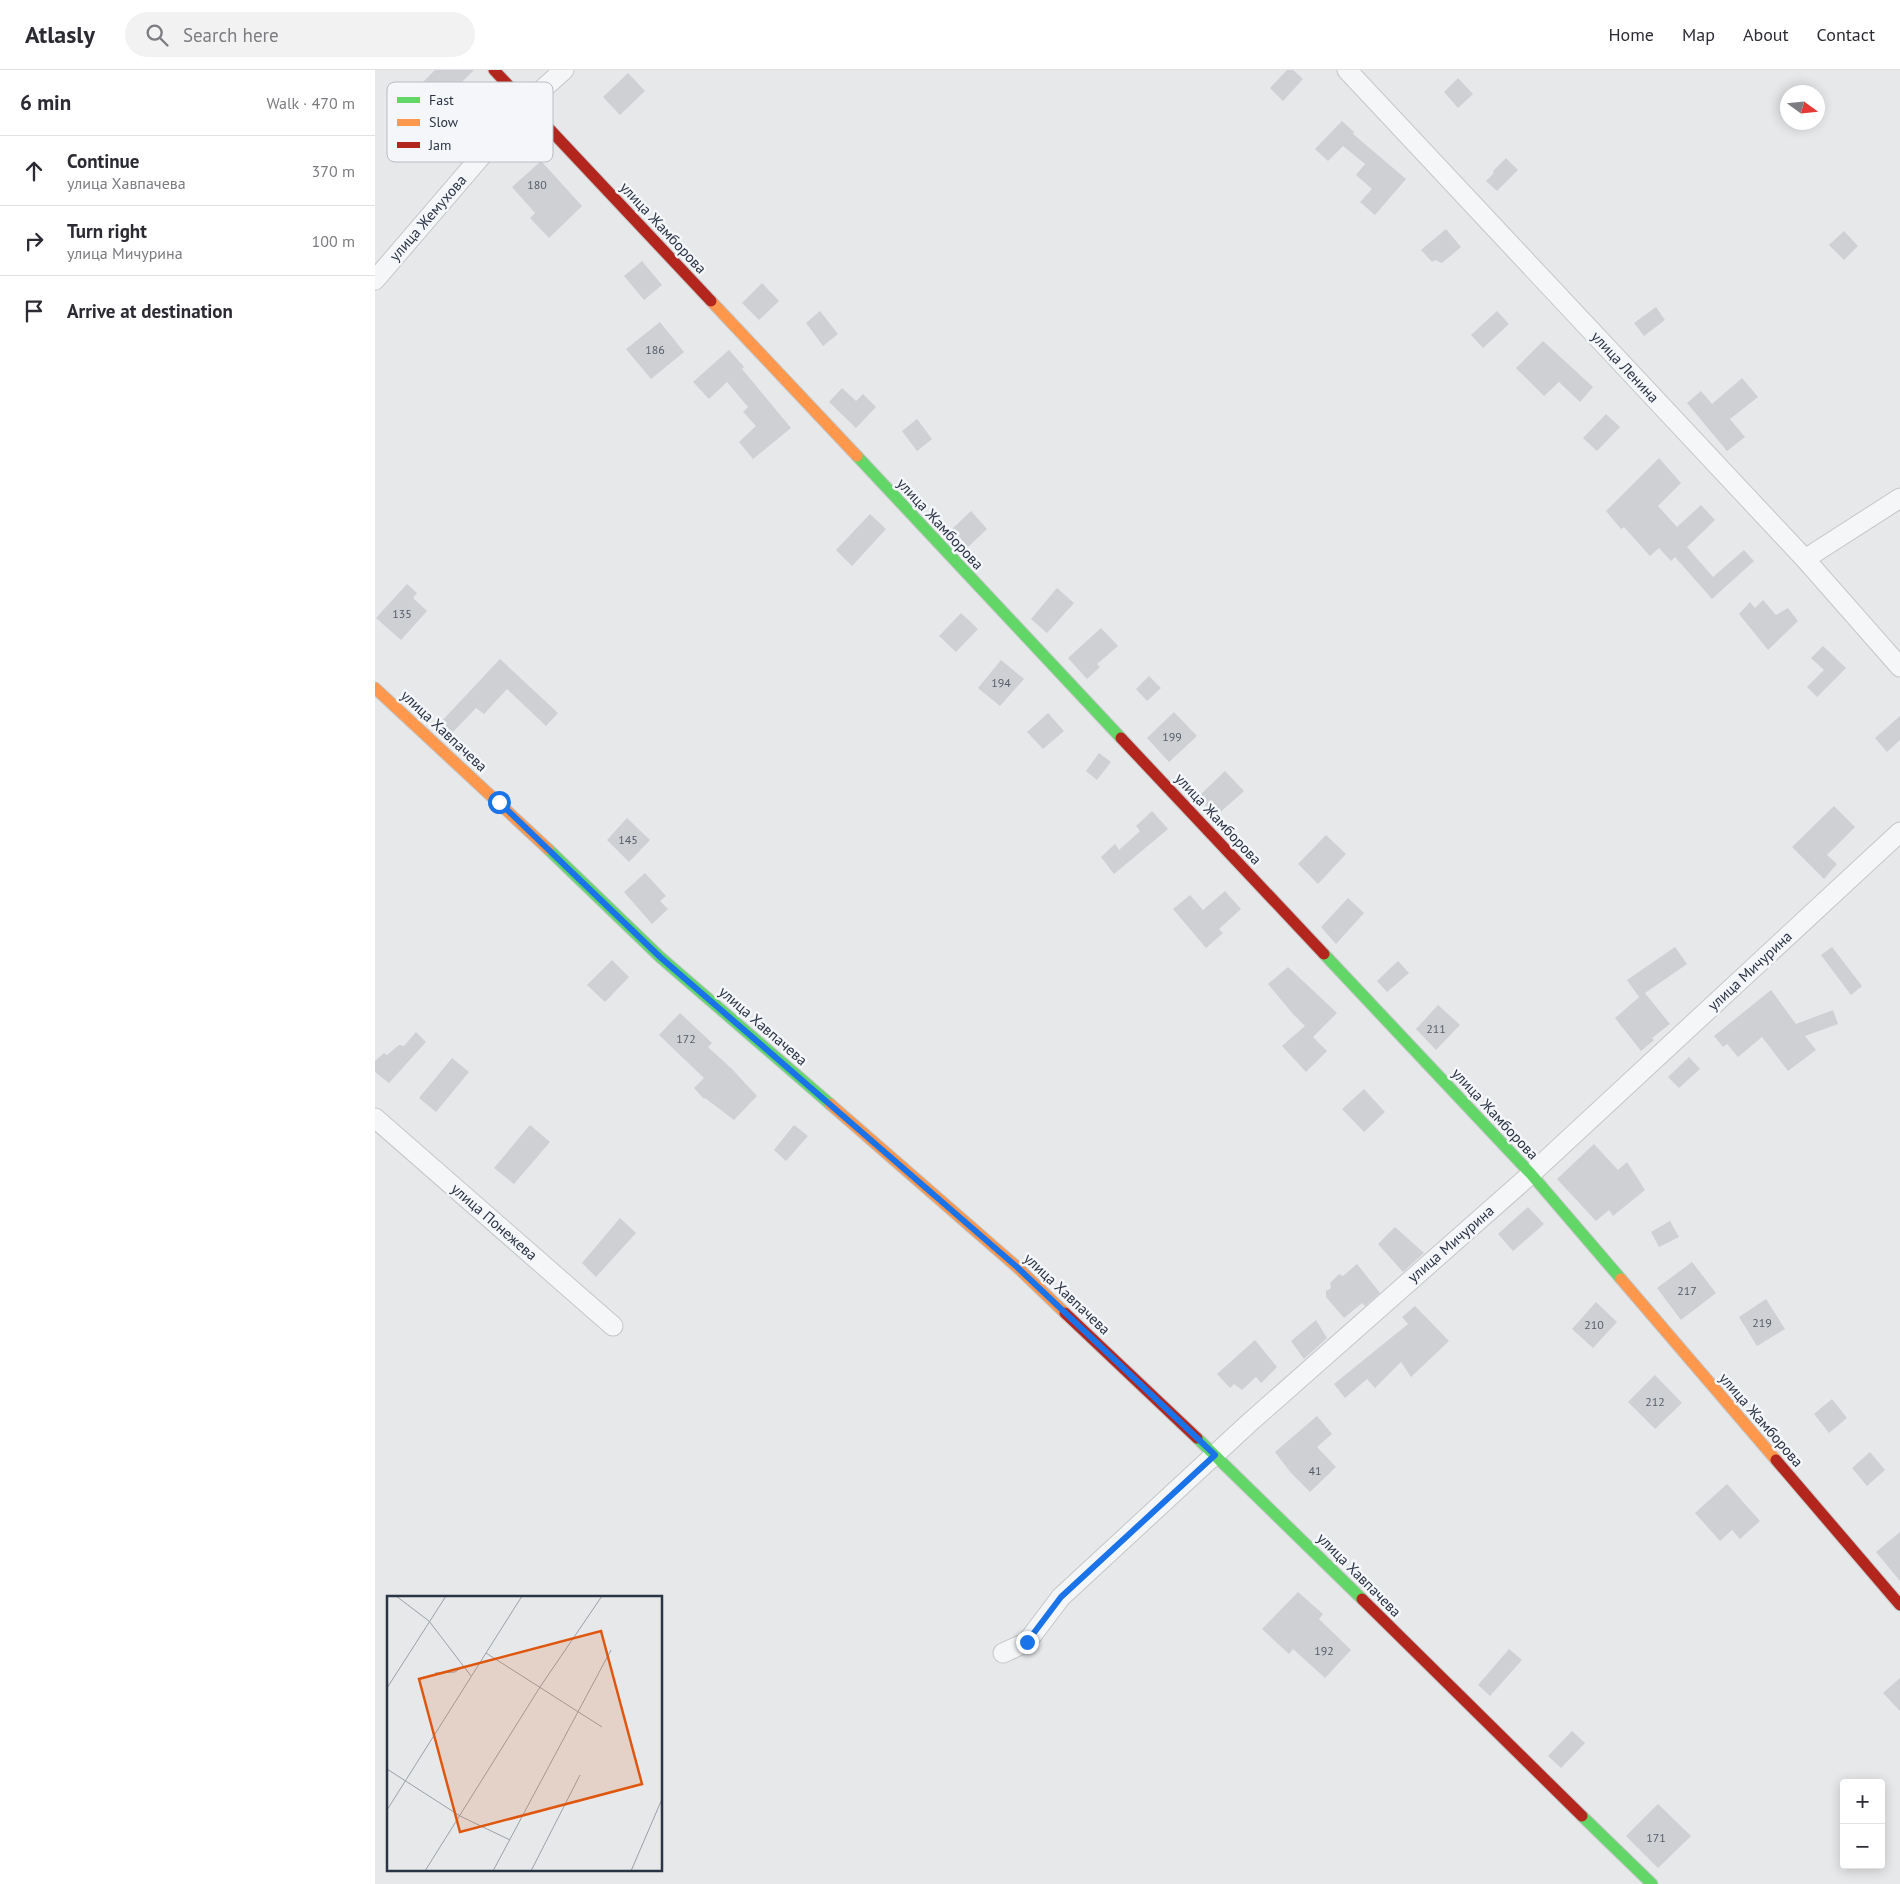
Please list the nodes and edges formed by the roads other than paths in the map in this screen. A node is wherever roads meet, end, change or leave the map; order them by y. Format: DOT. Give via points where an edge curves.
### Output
graph roads {
  1 [pos="494,70"];
  2 [pos="564,70"];
  3 [pos="1347,70"];
  4 [pos="505,82"];
  5 [pos="551,82"];
  6 [pos="553,133"];
  7 [pos="476,162"];
  8 [pos="375,280"];
  9 [pos="1900,498"];
  10 [pos="1805,559"];
  11 [pos="1900,667"];
  12 [pos="375,688"];
  13 [pos="1900,832"];
  14 [pos="375,1118"];
  15 [pos="1531,1174"];
  16 [pos="613,1326"];
  17 [pos="1215,1455"];
  18 [pos="1900,1605"];
  19 [pos="1003,1653"];
  20 [pos="1652,1884"];
  1 -- 4 [label="street, улица Жамборова"];
  2 -- 5 [label="street, улица Жемухова"];
  3 -- 10 [label="street, улица Ленина"];
  6 -- 15 [label="street, улица Жамборова"];
  7 -- 8 [label="street, улица Жемухова"];
  9 -- 10 [label="street"];
  10 -- 11 [label="street, улица Ленина"];
  12 -- 17 [label="street, улица Хавпачева" via="660,957 1017,1267"];
  13 -- 15 [label="street, улица Мичурина"];
  14 -- 16 [label="street, улица Понежева"];
  15 -- 17 [label="street, улица Мичурина"];
  15 -- 18 [label="street, улица Жамборова"];
  17 -- 19 [label="street, улица Мичурина" via="1061,1597 1027,1642"];
  17 -- 20 [label="street, улица Хавпачева"];
}
